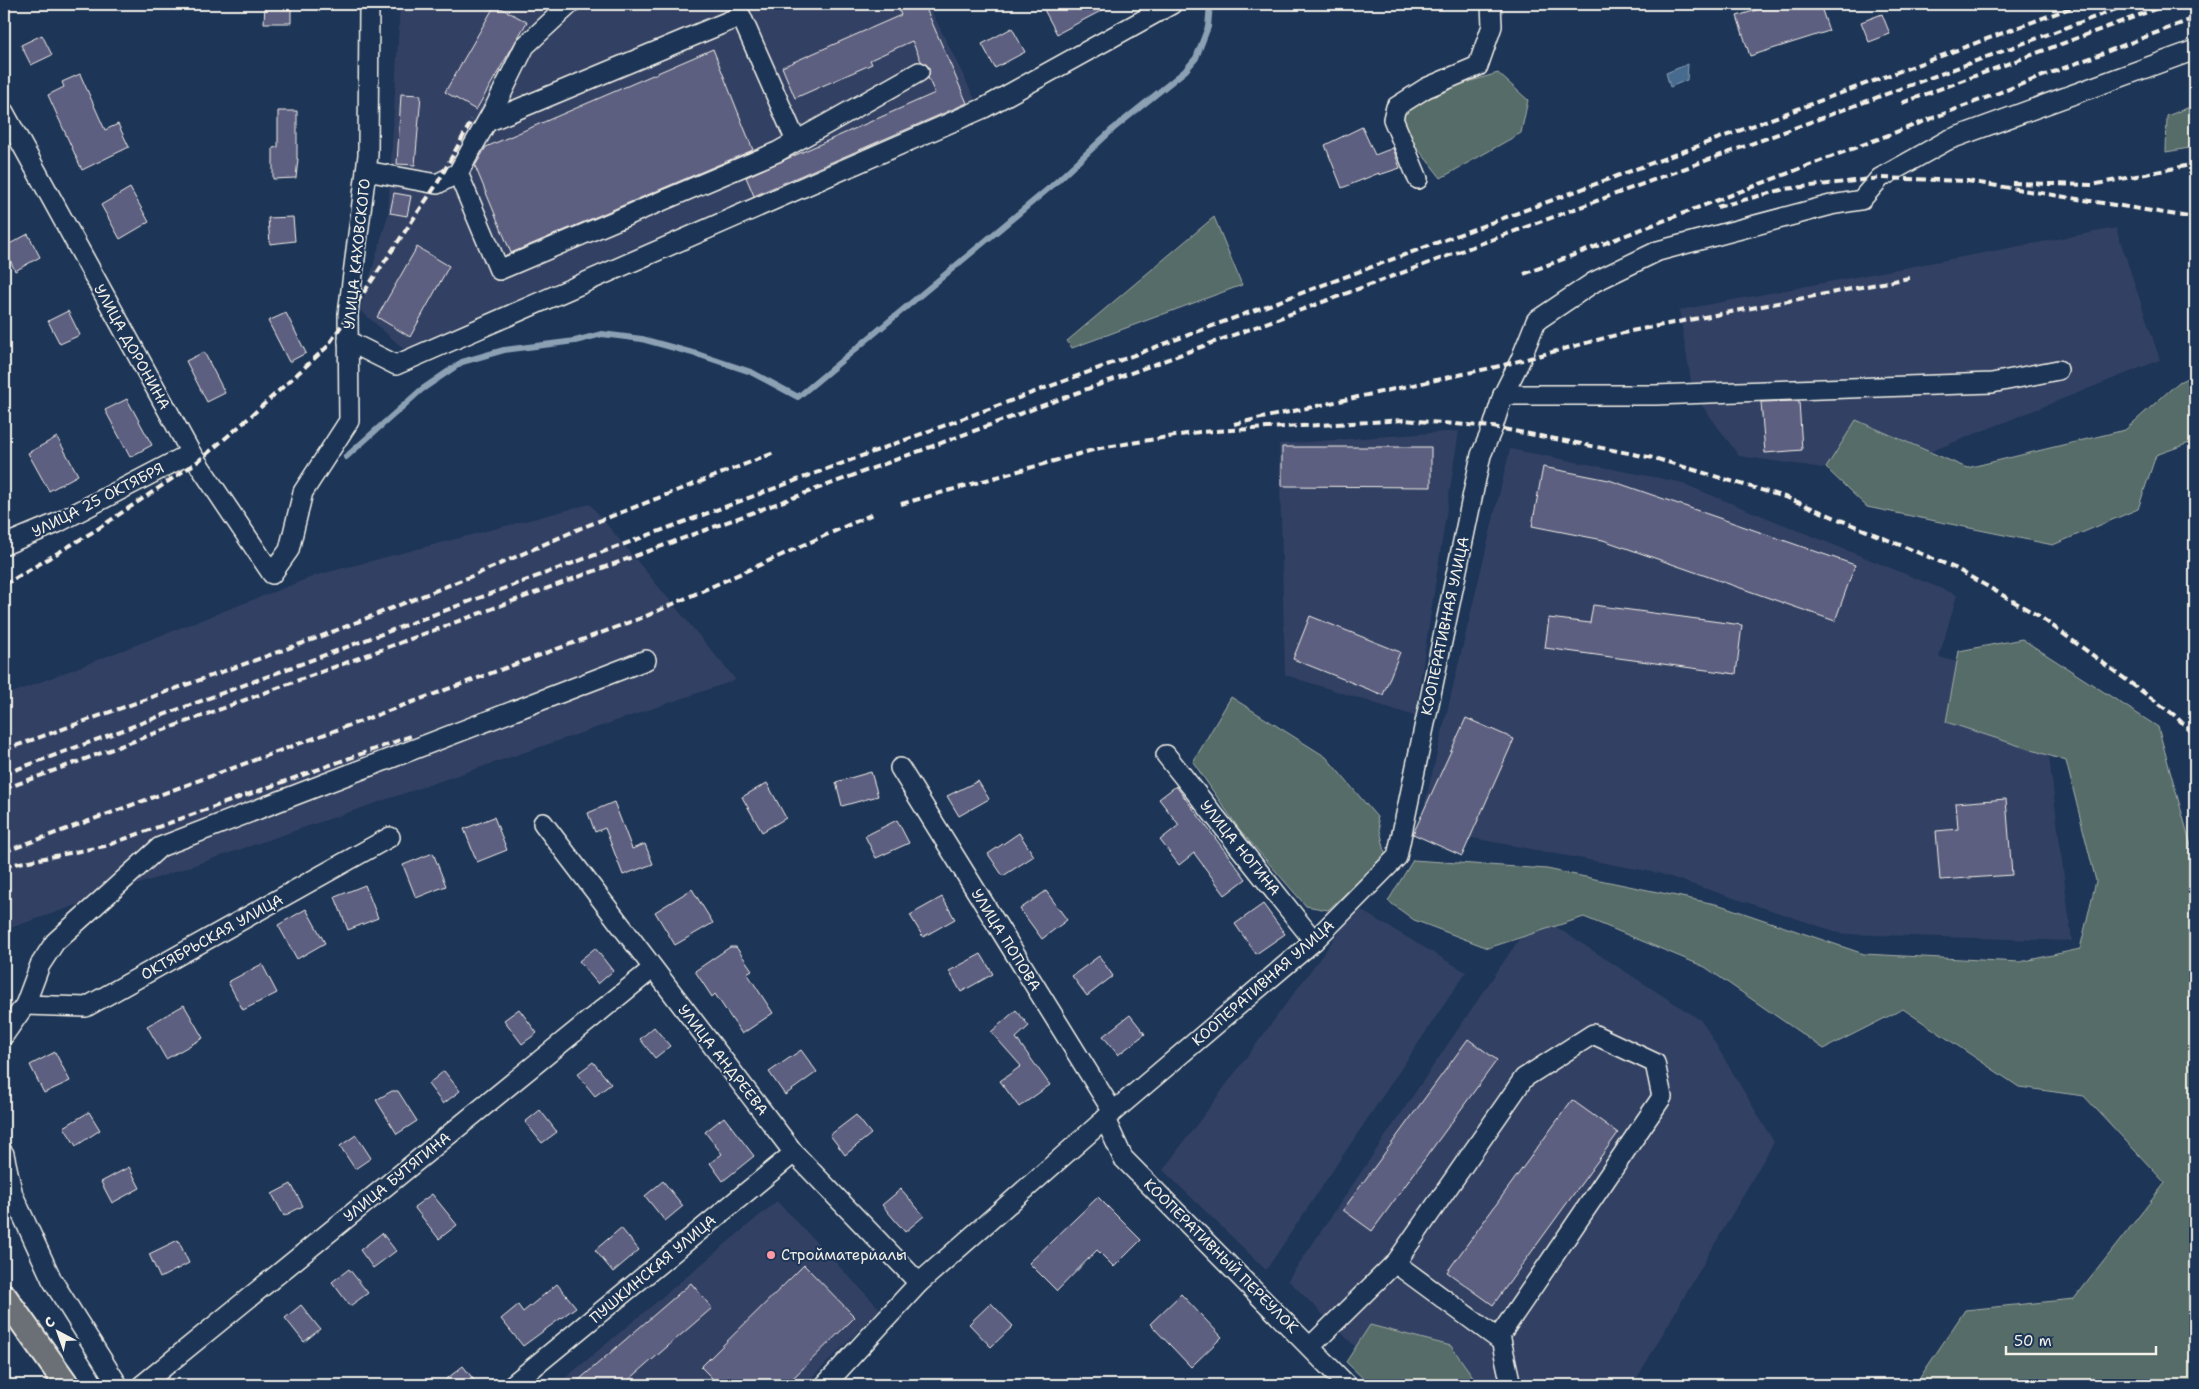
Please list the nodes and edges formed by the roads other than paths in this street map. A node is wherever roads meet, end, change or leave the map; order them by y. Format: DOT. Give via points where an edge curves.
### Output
graph roads {
  1 [pos="369,4"];
  2 [pos="570,4"];
  3 [pos="1172,4"];
  4 [pos="1491,4"];
  5 [pos="2195,50"];
  6 [pos="919,72"];
  7 [pos="4,112"];
  8 [pos="487,122"];
  9 [pos="796,141"];
  10 [pos="366,171"];
  11 [pos="458,173"];
  12 [pos="1418,178"];
  13 [pos="348,340"];
  14 [pos="2058,370"];
  15 [pos="1502,395"];
  16 [pos="191,453"];
  17 [pos="4,545"];
  18 [pos="272,574"];
  19 [pos="646,660"];
  20 [pos="1166,755"];
  21 [pos="900,768"];
  22 [pos="542,824"];
  23 [pos="390,837"];
  24 [pos="1314,941"];
  25 [pos="652,969"];
  26 [pos="25,1005"];
  27 [pos="4,1035"];
  28 [pos="1109,1116"];
  29 [pos="794,1153"];
  30 [pos="4,1154"];
  31 [pos="1395,1263"];
  32 [pos="919,1283"];
  33 [pos="4,1296"];
  34 [pos="1501,1341"];
  35 [pos="1311,1346"];
  36 [pos="67,1385"];
  37 [pos="118,1385"];
  38 [pos="142,1385"];
  39 [pos="512,1385"];
  40 [pos="825,1385"];
  41 [pos="1347,1385"];
  42 [pos="1511,1385"];
  1 -- 10 [label="street, УЛИЦА КАХОВСКОГО"];
  2 -- 8 [label="street" via="525,46"];
  3 -- 13 [label="street" via="984,108 396,365"];
  4 -- 12 [label="street" via="1492,26 1478,66 1426,88 1396,107 1393,119"];
  5 -- 15 [label="street, КООПЕРАТИВНАЯ УЛИЦА" via="1948,140 1880,178 1862,200 1831,205 1658,250 1594,282 1536,321"];
  6 -- 9 [label="street"];
  7 -- 16 [label="street, УЛИЦА ДОРОНИНА"];
  8 -- 9 [label="street" via="740,16"];
  8 -- 11 [label="street"];
  9 -- 11 [label="street" via="777,152 499,270"];
  10 -- 11 [label="street" via="437,184"];
  10 -- 13 [label="street, УЛИЦА КАХОВСКОГО" via="348,314"];
  13 -- 18 [label="street, УЛИЦА КАХОВСКОГО" via="349,421 302,492 289,550"];
  14 -- 15 [label="street" via="1992,383 1655,395"];
  15 -- 24 [label="street, КООПЕРАТИВНАЯ УЛИЦА" via="1494,427 1481,455 1397,857"];
  16 -- 17 [label="street, УЛИЦА 25 ОКТЯБРЯ" via="57,523"];
  16 -- 18 [label="street, УЛИЦА ДОРОНИНА"];
  19 -- 26 [label="street" via="160,847 55,942 40,965"];
  20 -- 24 [label="street, УЛИЦА НОГИНА"];
  21 -- 28 [label="street, УЛИЦА ПОПОВА"];
  22 -- 25 [label="street, УЛИЦА АНДРЕЕВА"];
  23 -- 26 [label="street, ОКТЯБРЬСКАЯ УЛИЦА" via="86,1007"];
  24 -- 28 [label="street, КООПЕРАТИВНАЯ УЛИЦА"];
  25 -- 29 [label="street, УЛИЦА АНДРЕЕВА"];
  25 -- 38 [label="street, УЛИЦА БУТЯГИНА"];
  26 -- 27 [label="street"];
  28 -- 32 [label="street, КООПЕРАТИВНАЯ УЛИЦА"];
  28 -- 35 [label="street, КООПЕРАТИВНЫЙ ПЕРЕУЛОК" via="1123,1158"];
  29 -- 32 [label="street, УЛИЦА АНДРЕЕВА"];
  29 -- 39 [label="street, ПУШКИНСКАЯ УЛИЦА"];
  30 -- 37 [label="street" via="13,1195 52,1280"];
  31 -- 34 [label="street"];
  31 -- 34 [label="street" via="1524,1078 1592,1034 1655,1063 1662,1097 1500,1335"];
  31 -- 35 [label="street"];
  32 -- 40 [label="street, КООПЕРАТИВНАЯ УЛИЦА"];
  33 -- 36 [label="main road"];
  34 -- 42 [label="street"];
  35 -- 41 [label="street, КООПЕРАТИВНЫЙ ПЕРЕУЛОК"];
}
